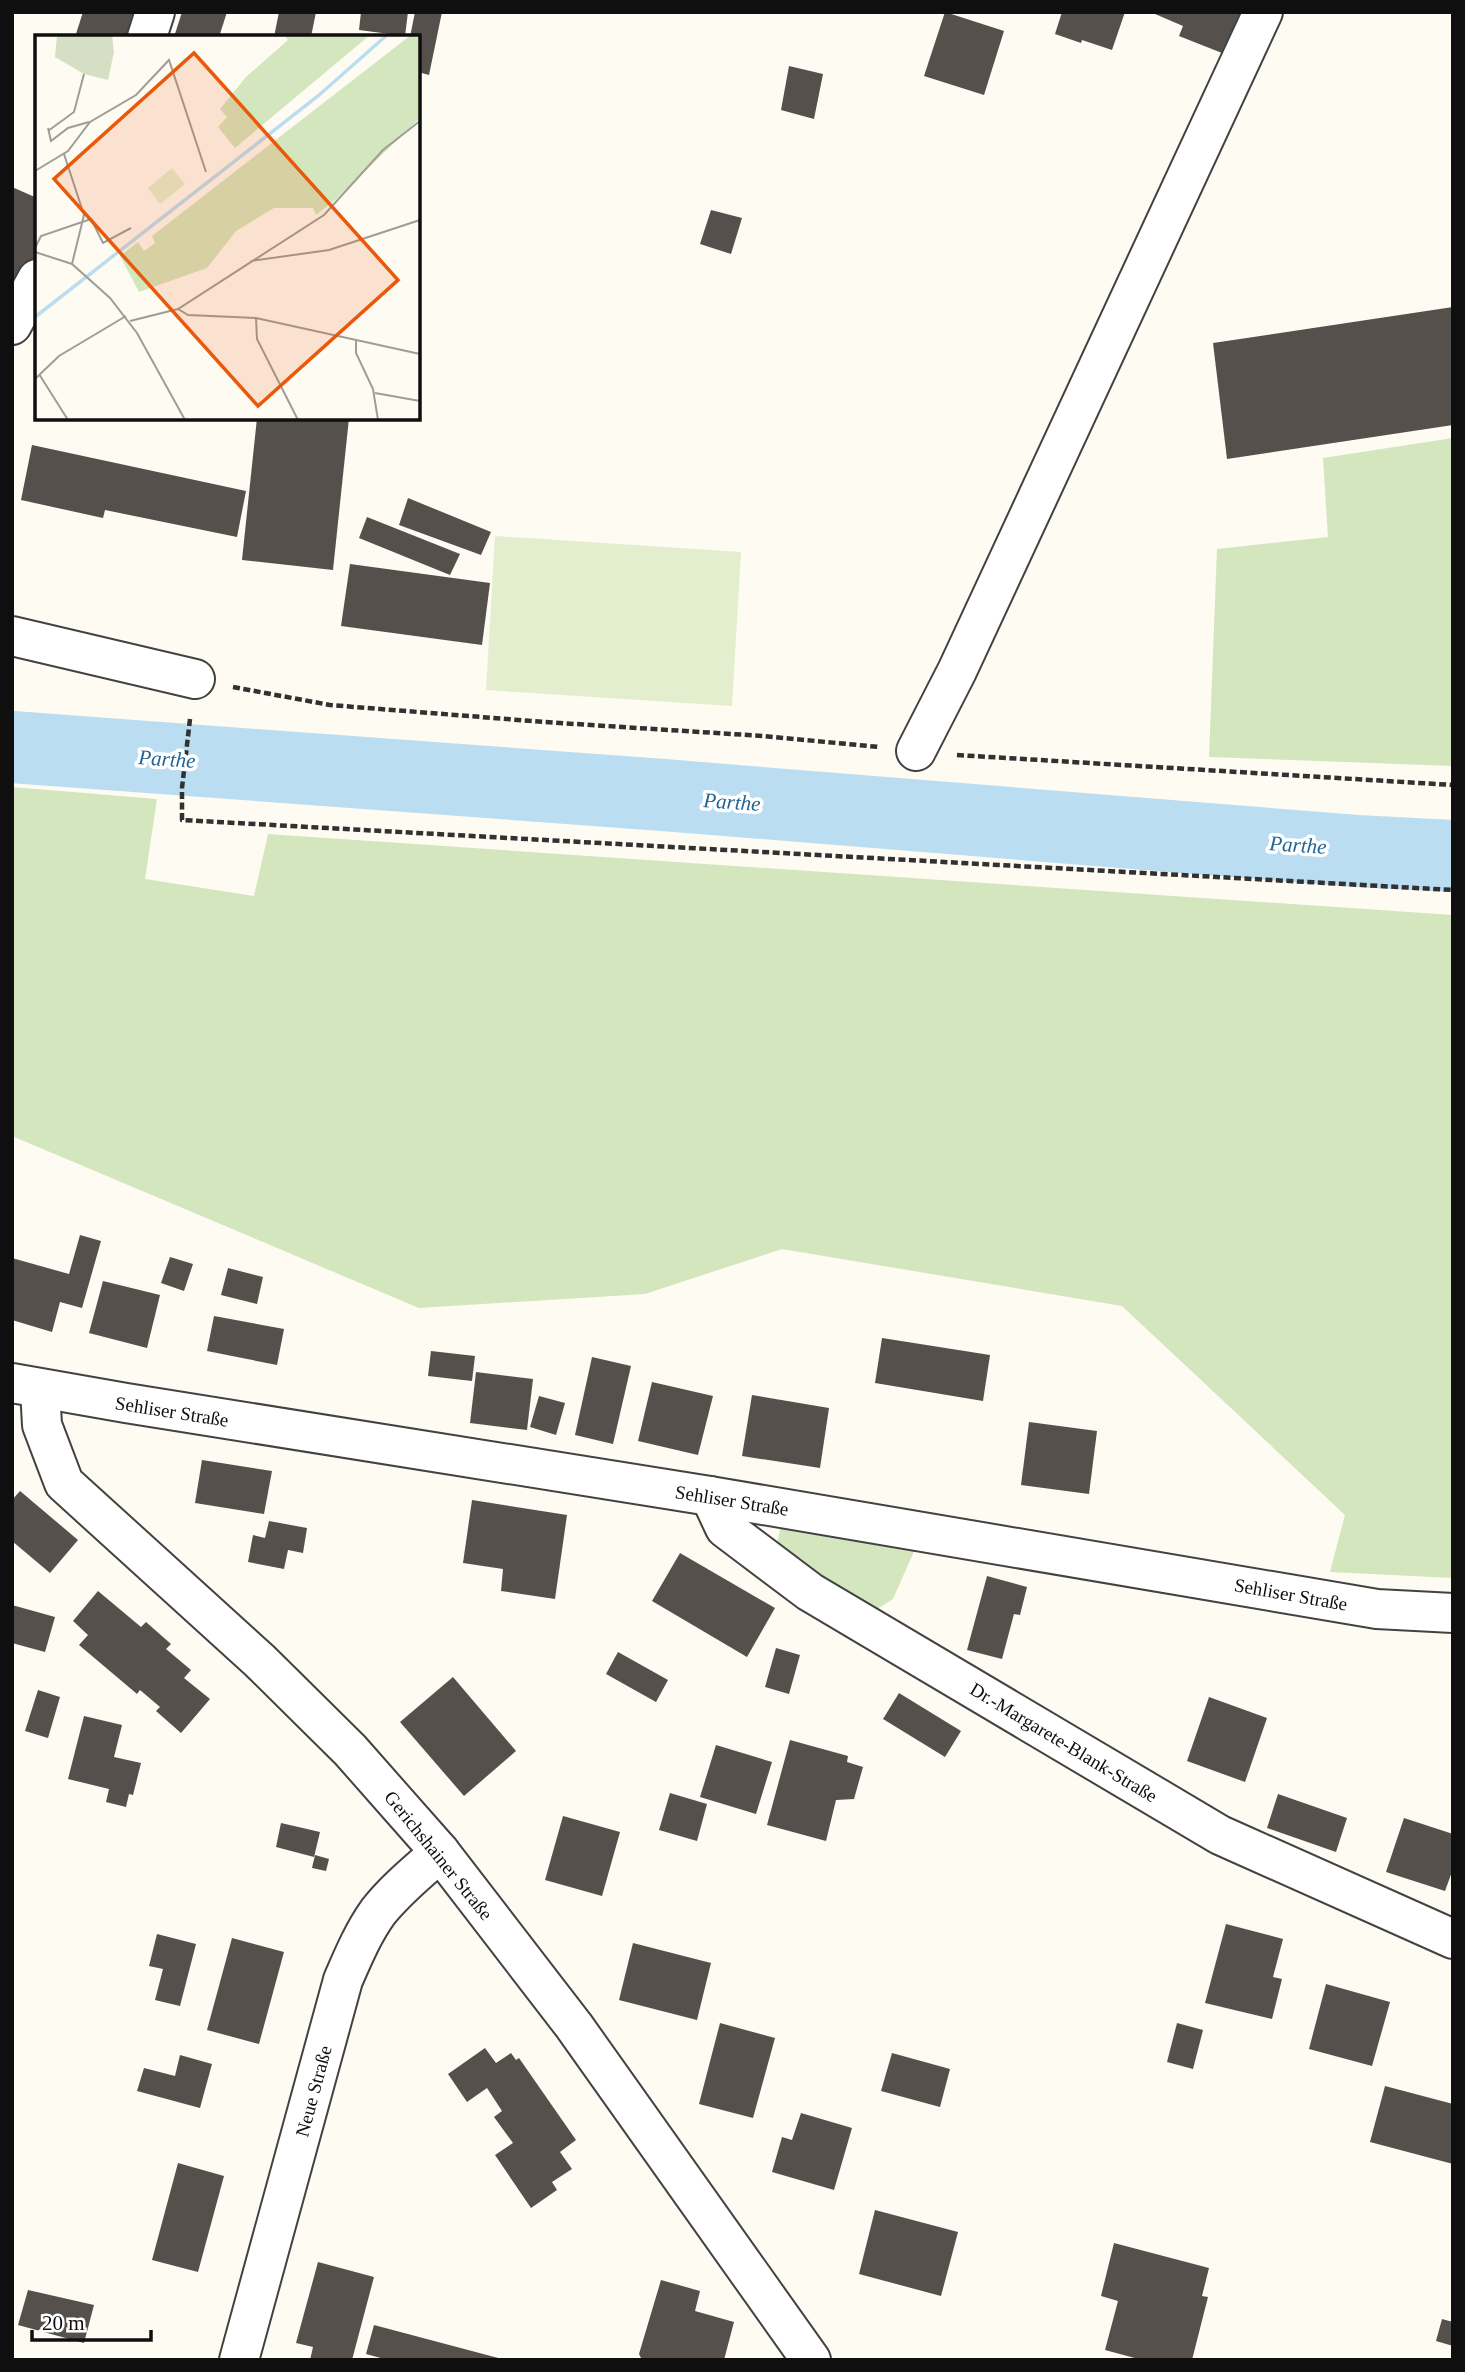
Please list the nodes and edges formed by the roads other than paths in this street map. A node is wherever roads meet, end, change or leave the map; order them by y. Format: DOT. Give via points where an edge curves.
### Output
graph roads {
  1 [pos="155,12"];
  2 [pos="1263,12"];
  3 [pos="148,35"];
  4 [pos="35,283"];
  5 [pos="12,325"];
  6 [pos="12,636"];
  7 [pos="193,697"];
  8 [pos="916,751"];
  9 [pos="26,1386"];
  10 [pos="710,1496"];
  11 [pos="1453,1613"];
  12 [pos="440,1852"];
  13 [pos="1453,1939"];
  14 [pos="239,2360"];
  15 [pos="811,2360"];
  1 -- 3 [label="street"];
  2 -- 8 [label="street"];
  4 -- 5 [label="street"];
  6 -- 7 [label="street"];
  9 -- 10 [label="street, Sehliser Straße"];
  9 -- 12 [label="street, Gerichshainer Straße" via="64,1483 260,1661 350,1750"];
  10 -- 11 [label="street, Sehliser Straße" via="1377,1609"];
  10 -- 13 [label="street, Dr.-Margarete-Blank-Straße" via="725,1528 810,1592 1220,1835"];
  12 -- 14 [label="street, Neue Straße" via="377,1914 343,1980"];
  12 -- 15 [label="street, Gerichshainer Straße" via="574,2026"];
}
